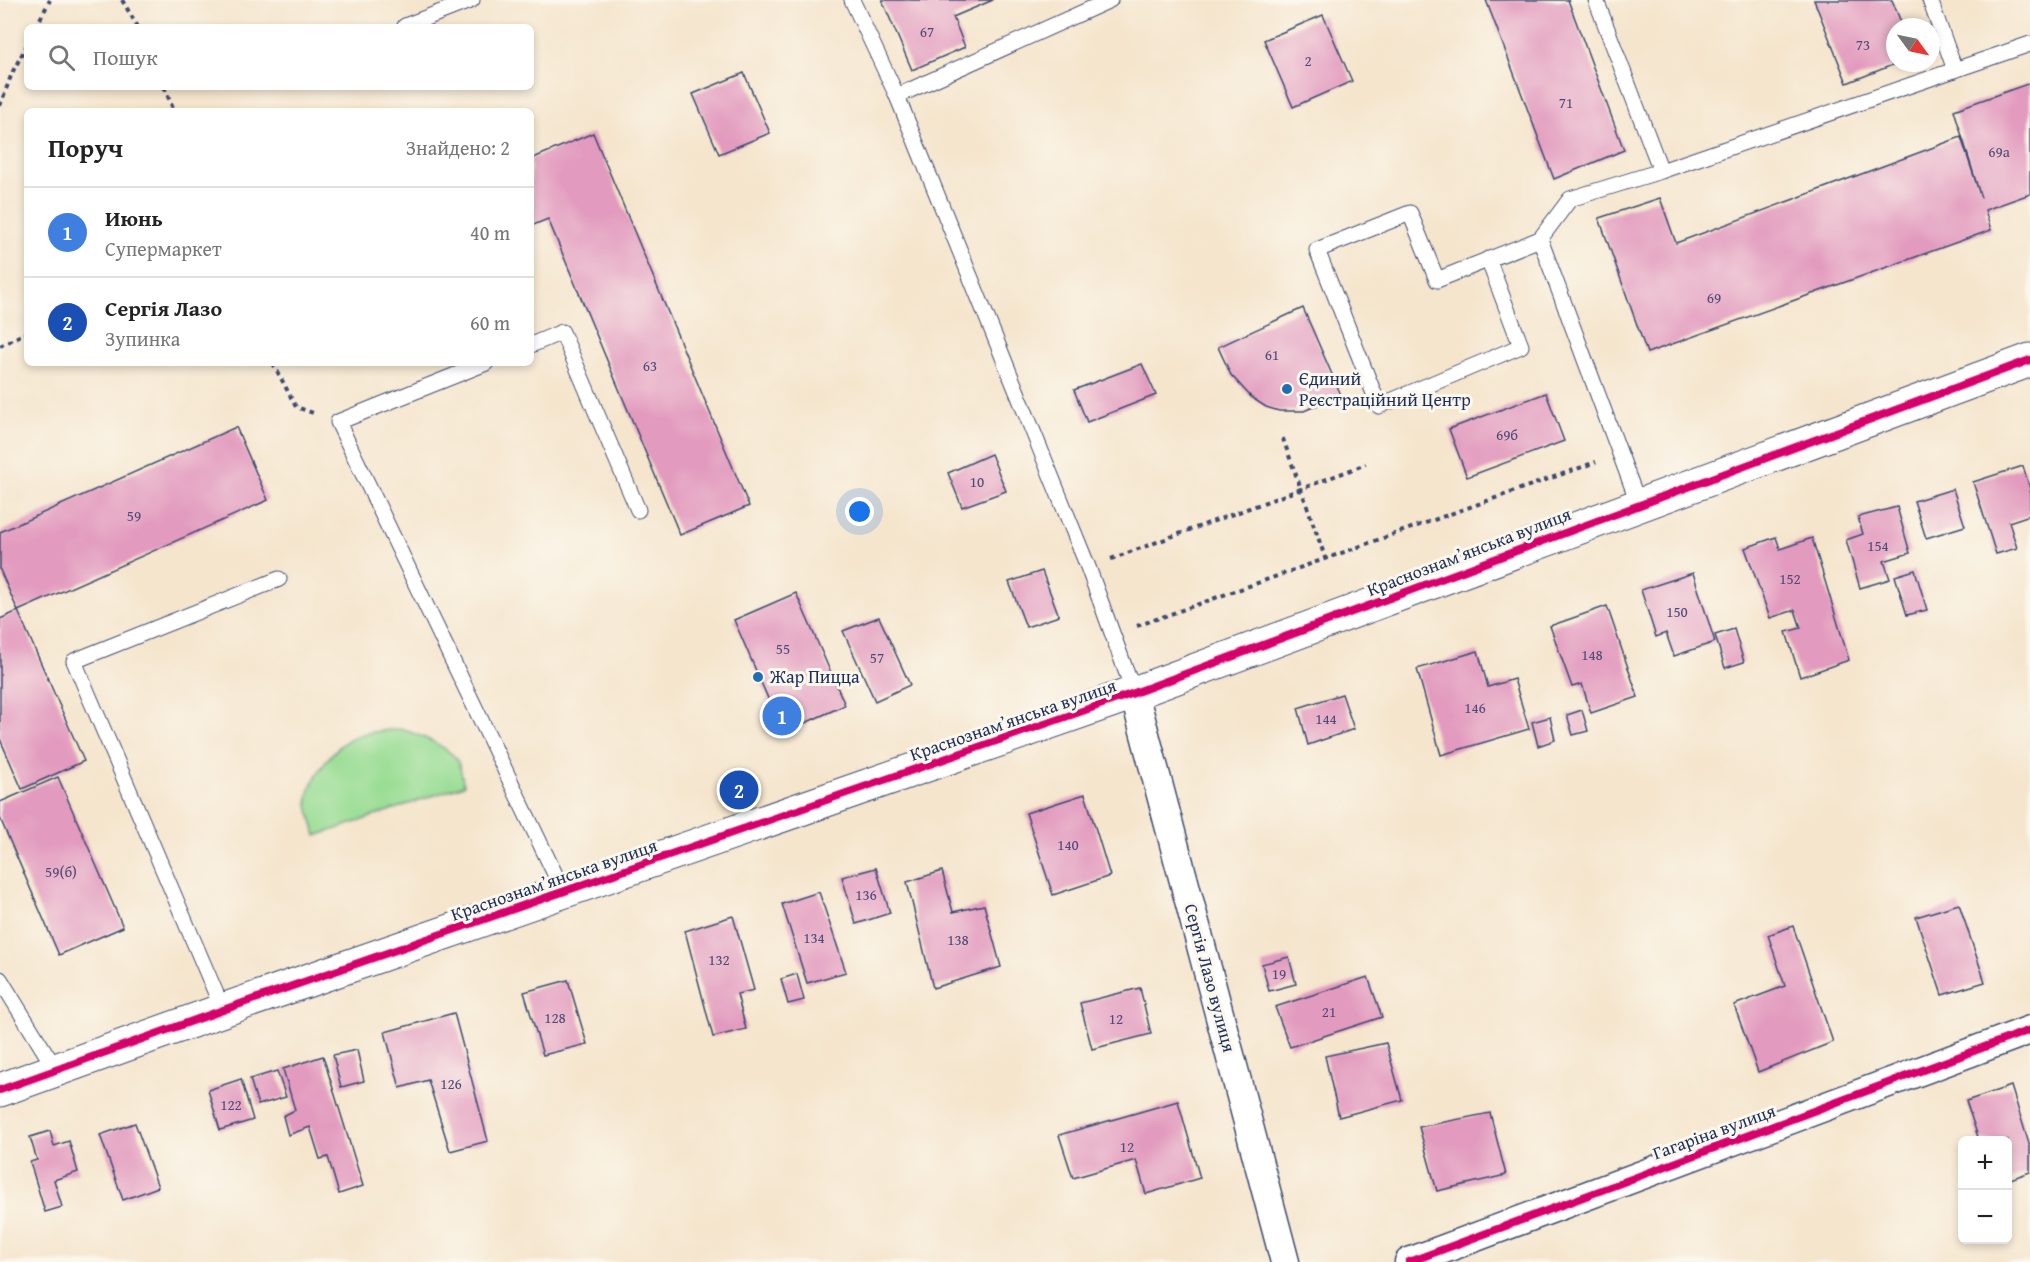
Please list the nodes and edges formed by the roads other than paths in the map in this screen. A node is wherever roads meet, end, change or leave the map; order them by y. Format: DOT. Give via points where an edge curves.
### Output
graph roads {
  1 [pos="472,0"];
  2 [pos="852,0"];
  3 [pos="1110,0"];
  4 [pos="1596,0"];
  5 [pos="1930,0"];
  6 [pos="410,24"];
  7 [pos="2030,44"];
  8 [pos="1955,70"];
  9 [pos="897,96"];
  10 [pos="1661,171"];
  11 [pos="1540,239"];
  12 [pos="1488,259"];
  13 [pos="534,344"];
  14 [pos="2030,360"];
  15 [pos="478,366"];
  16 [pos="1639,505"];
  17 [pos="638,510"];
  18 [pos="279,579"];
  19 [pos="1134,693"];
  20 [pos="564,893"];
  21 [pos="0,979"];
  22 [pos="223,1010"];
  23 [pos="2030,1030"];
  24 [pos="56,1070"];
  25 [pos="0,1090"];
  26 [pos="1285,1262"];
  27 [pos="1409,1262"];
  1 -- 6 [label="lane"];
  2 -- 9 [label="lane"];
  3 -- 9 [label="lane"];
  4 -- 10 [label="lane"];
  5 -- 8 [label="lane"];
  7 -- 8 [label="lane"];
  8 -- 10 [label="lane"];
  9 -- 19 [label="lane" via="1088,567"];
  10 -- 11 [label="lane" via="1569,199"];
  11 -- 12 [label="lane"];
  11 -- 16 [label="lane"];
  12 -- 12 [label="lane" via="1437,280 1410,213 1317,250 1378,406 1521,346"];
  13 -- 17 [label="lane" via="562,332"];
  14 -- 16 [label="street, Краснознамʼянська вулиця"];
  15 -- 20 [label="lane" via="338,422"];
  16 -- 19 [label="street, Краснознамʼянська вулиця"];
  18 -- 22 [label="lane" via="74,661"];
  19 -- 20 [label="street, Краснознамʼянська вулиця"];
  19 -- 26 [label="street, Сергія Лазо вулиця"];
  20 -- 22 [label="street, Краснознамʼянська вулиця"];
  21 -- 24 [label="lane"];
  22 -- 24 [label="street, Краснознамʼянська вулиця"];
  23 -- 27 [label="street, Гагаріна вулиця"];
  24 -- 25 [label="street, Краснознамʼянська вулиця"];
}
